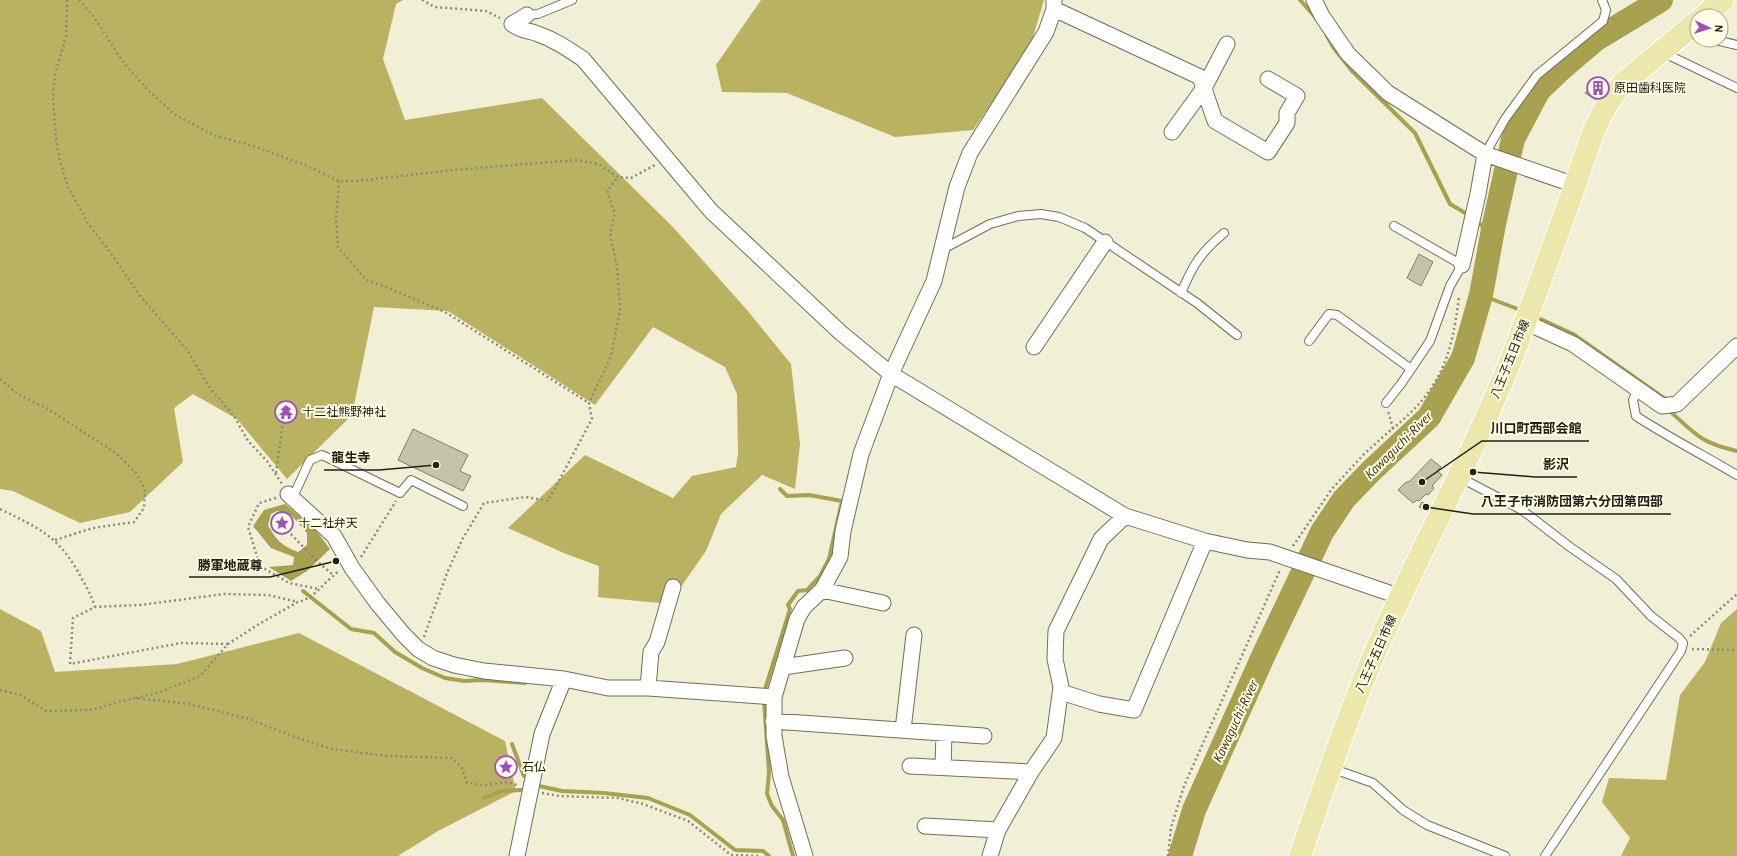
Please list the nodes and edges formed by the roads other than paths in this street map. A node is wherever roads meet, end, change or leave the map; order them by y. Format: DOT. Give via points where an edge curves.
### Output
graph roads {
  1 [pos="572,0"];
  2 [pos="1314,0"];
  3 [pos="1602,0"];
  4 [pos="1723,0"];
  5 [pos="1054,4"];
  6 [pos="1714,8"];
  7 [pos="527,14"];
  8 [pos="1689,30"];
  9 [pos="1227,44"];
  10 [pos="1660,51"];
  11 [pos="1268,79"];
  12 [pos="1204,88"];
  13 [pos="1737,88"];
  14 [pos="1172,132"];
  15 [pos="1489,155"];
  16 [pos="1575,185"];
  17 [pos="1394,226"];
  18 [pos="1224,233"];
  19 [pos="1105,242"];
  20 [pos="943,249"];
  21 [pos="1462,265"];
  22 [pos="1181,293"];
  23 [pos="1528,314"];
  24 [pos="1237,335"];
  25 [pos="1309,341"];
  26 [pos="1737,346"];
  27 [pos="1034,347"];
  28 [pos="1411,369"];
  29 [pos="891,374"];
  30 [pos="1638,389"];
  31 [pos="1386,403"];
  32 [pos="1737,475"];
  33 [pos="1459,477"];
  34 [pos="291,496"];
  35 [pos="463,506"];
  36 [pos="1125,516"];
  37 [pos="1205,541"];
  38 [pos="673,587"];
  39 [pos="822,590"];
  40 [pos="1401,597"];
  41 [pos="883,603"];
  42 [pos="914,635"];
  43 [pos="845,658"];
  44 [pos="783,667"];
  45 [pos="564,679"];
  46 [pos="648,688"];
  47 [pos="1061,692"];
  48 [pos="774,697"];
  49 [pos="773,721"];
  50 [pos="903,730"];
  51 [pos="944,733"];
  52 [pos="984,736"];
  53 [pos="910,766"];
  54 [pos="943,768"];
  55 [pos="1330,768"];
  56 [pos="1031,772"];
  57 [pos="925,826"];
  58 [pos="998,830"];
  59 [pos="517,856"];
  60 [pos="805,856"];
  61 [pos="990,856"];
  62 [pos="1300,856"];
  63 [pos="1506,856"];
  64 [pos="1545,856"];
  1 -- 7 [label="lane" via="538,14"];
  2 -- 15 [label="street" via="1348,54 1388,93"];
  3 -- 15 [label="lane" via="1606,10 1603,21 1537,76 1506,119"];
  4 -- 6 [label="main road, 八王子五日市線"];
  5 -- 12 [label="street" via="1200,77"];
  5 -- 20 [label="street" via="1046,32 970,153 957,187"];
  7 -- 29 [label="street" via="512,24 521,31 536,33 561,43 583,59 711,211 841,333"];
  8 -- 10 [label="main road, 八王子五日市線"];
  9 -- 12 [label="street"];
  10 -- 13 [label="lane"];
  10 -- 16 [label="main road, 八王子五日市線" via="1632,75 1611,98 1598,121"];
  11 -- 12 [label="street" via="1297,96 1287,113 1287,123 1268,152 1215,121"];
  12 -- 14 [label="street"];
  15 -- 16 [label="street"];
  15 -- 21 [label="street"];
  16 -- 23 [label="main road, 八王子五日市線"];
  17 -- 21 [label="lane"];
  18 -- 22 [label="lane" via="1205,249"];
  19 -- 20 [label="lane" via="1072,222 1041,214 1018,216 990,224"];
  19 -- 22 [label="lane"];
  19 -- 27 [label="street"];
  20 -- 29 [label="street" via="934,282"];
  21 -- 28 [label="lane" via="1450,286 1430,341"];
  22 -- 24 [label="lane"];
  23 -- 30 [label="street"];
  23 -- 33 [label="main road, 八王子五日市線" via="1494,400"];
  25 -- 28 [label="lane" via="1329,314 1337,315"];
  26 -- 30 [label="street" via="1677,404 1662,406"];
  28 -- 31 [label="lane"];
  29 -- 36 [label="street"];
  29 -- 39 [label="street" via="861,454 843,531 840,557"];
  30 -- 32 [label="lane" via="1633,400 1636,416 1664,435"];
  33 -- 40 [label="main road, 八王子五日市線"];
  33 -- 64 [label="lane" via="1522,510 1616,579 1651,616 1679,638 1682,647"];
  34 -- 35 [label="lane" via="310,460 322,455 400,493 411,480"];
  34 -- 45 [label="street" via="334,536 378,604 418,650 454,666"];
  36 -- 37 [label="street"];
  36 -- 47 [label="street" via="1101,540 1056,631 1055,659"];
  37 -- 40 [label="street" via="1270,552"];
  37 -- 47 [label="street" via="1134,710 1099,704"];
  38 -- 46 [label="street" via="657,642 651,652"];
  39 -- 41 [label="street"];
  39 -- 44 [label="street" via="804,607 796,619"];
  40 -- 55 [label="main road, 八王子五日市線" via="1364,678"];
  42 -- 50 [label="street"];
  43 -- 44 [label="street"];
  44 -- 48 [label="street"];
  45 -- 46 [label="street" via="608,688"];
  45 -- 59 [label="street" via="542,734"];
  46 -- 48 [label="street"];
  47 -- 56 [label="street" via="1054,738"];
  48 -- 49 [label="street"];
  49 -- 50 [label="street"];
  49 -- 60 [label="street" via="781,777"];
  50 -- 51 [label="street"];
  51 -- 52 [label="street"];
  51 -- 54 [label="street"];
  53 -- 54 [label="street"];
  54 -- 56 [label="street"];
  55 -- 62 [label="main road, 八王子五日市線"];
  55 -- 63 [label="lane" via="1373,783 1403,810 1427,825"];
  56 -- 58 [label="street"];
  57 -- 58 [label="street"];
  58 -- 61 [label="street"];
}
